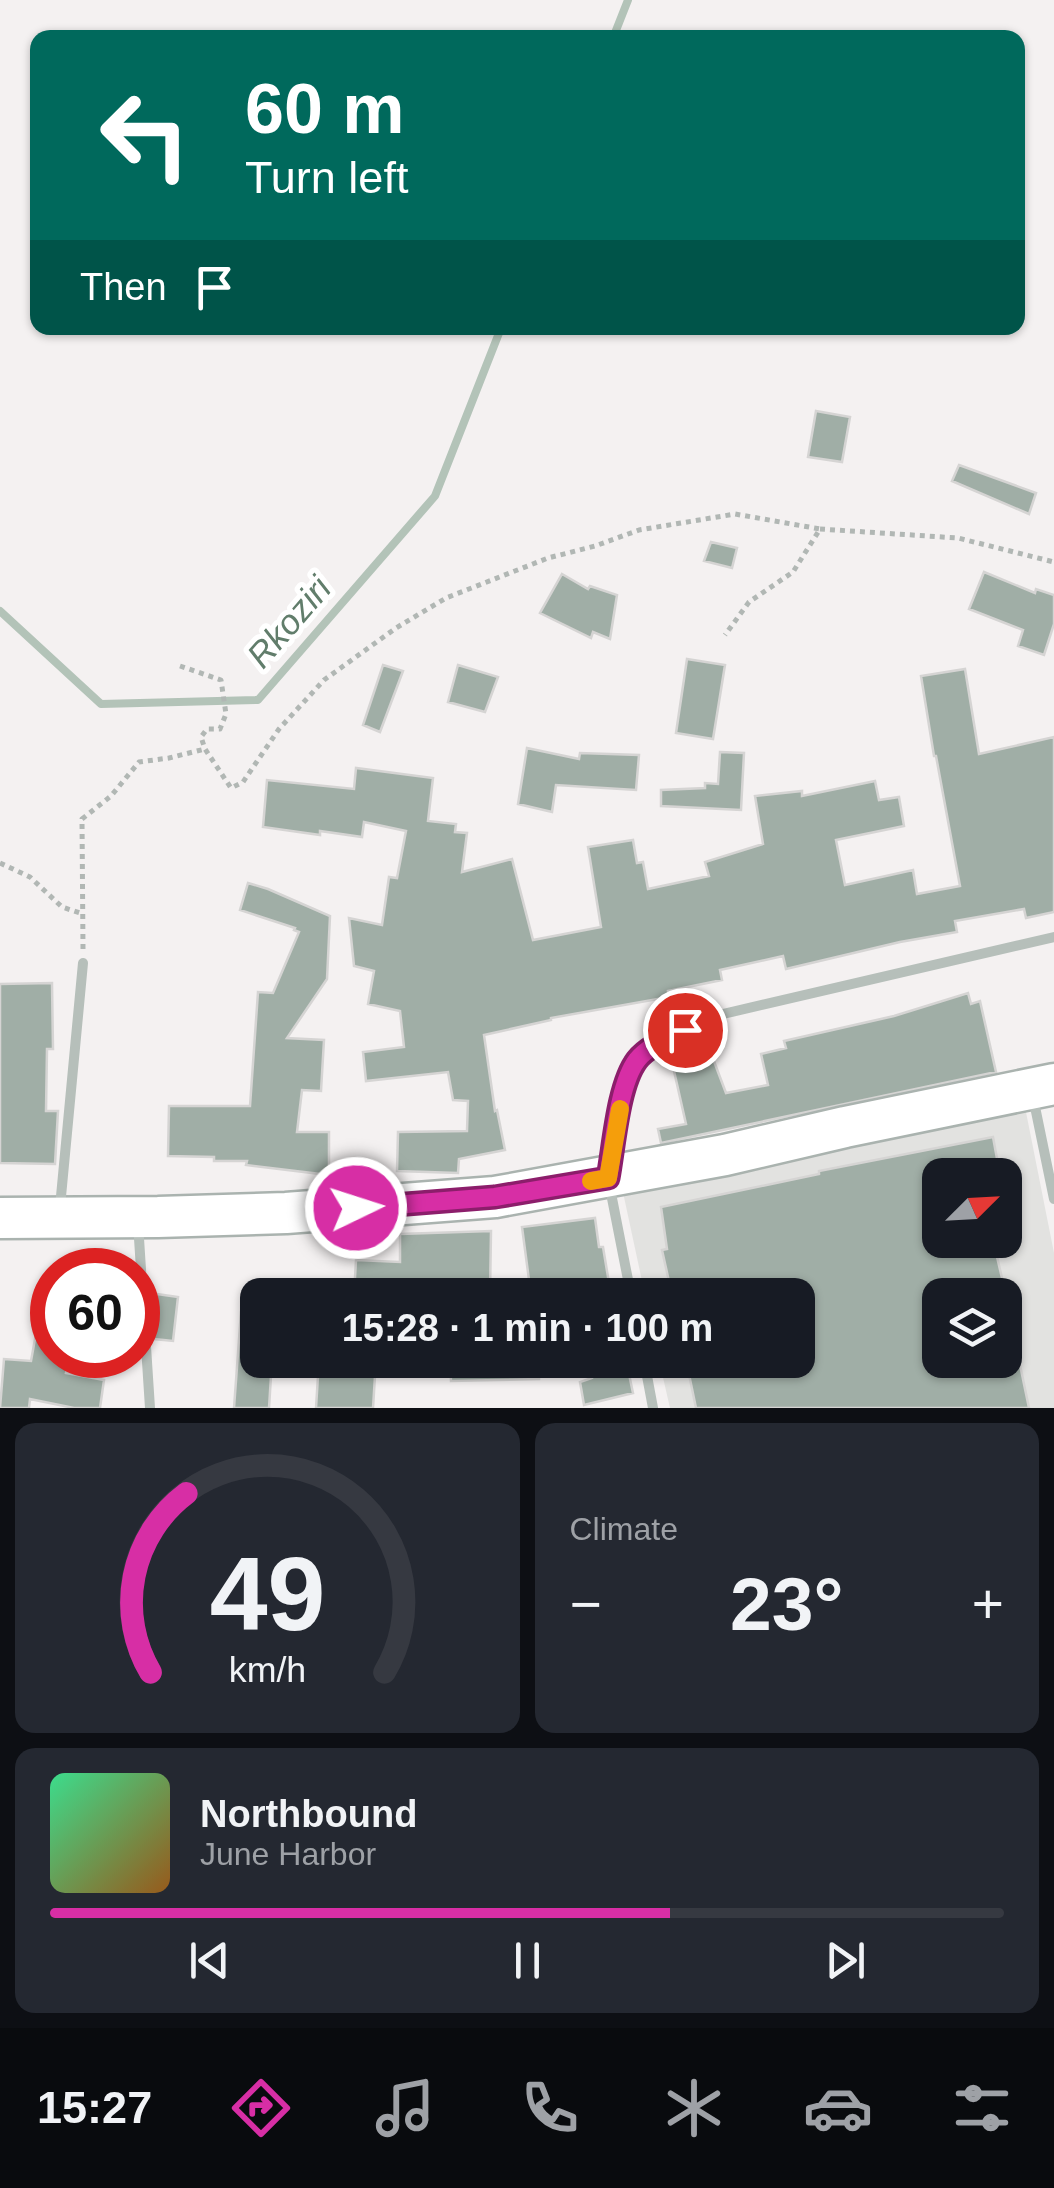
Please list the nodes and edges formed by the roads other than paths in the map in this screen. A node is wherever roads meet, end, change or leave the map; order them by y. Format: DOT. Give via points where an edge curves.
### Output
graph roads {
  1 [pos="1054,937"];
  2 [pos="84,964"];
  3 [pos="1043,1087"];
  4 [pos="608,1178"];
  5 [pos="1054,1199"];
  6 [pos="0,1218"];
  7 [pos="59,1218"];
  8 [pos="138,1218"];
  9 [pos="628,1278"];
  10 [pos="648,1378"];
  11 [pos="150,1408"];
  12 [pos="654,1408"];
  1 -- 4 [label="street" via="710,1017 660,1042 638,1059 625,1084"];
  2 -- 7 [label="street"];
  3 -- 4 [label="main road"];
  3 -- 5 [label="street"];
  4 -- 8 [label="main road" via="495,1197"];
  4 -- 9 [label="street"];
  6 -- 7 [label="main road"];
  7 -- 8 [label="main road"];
  8 -- 11 [label="street"];
  10 -- 12 [label="street"];
}
